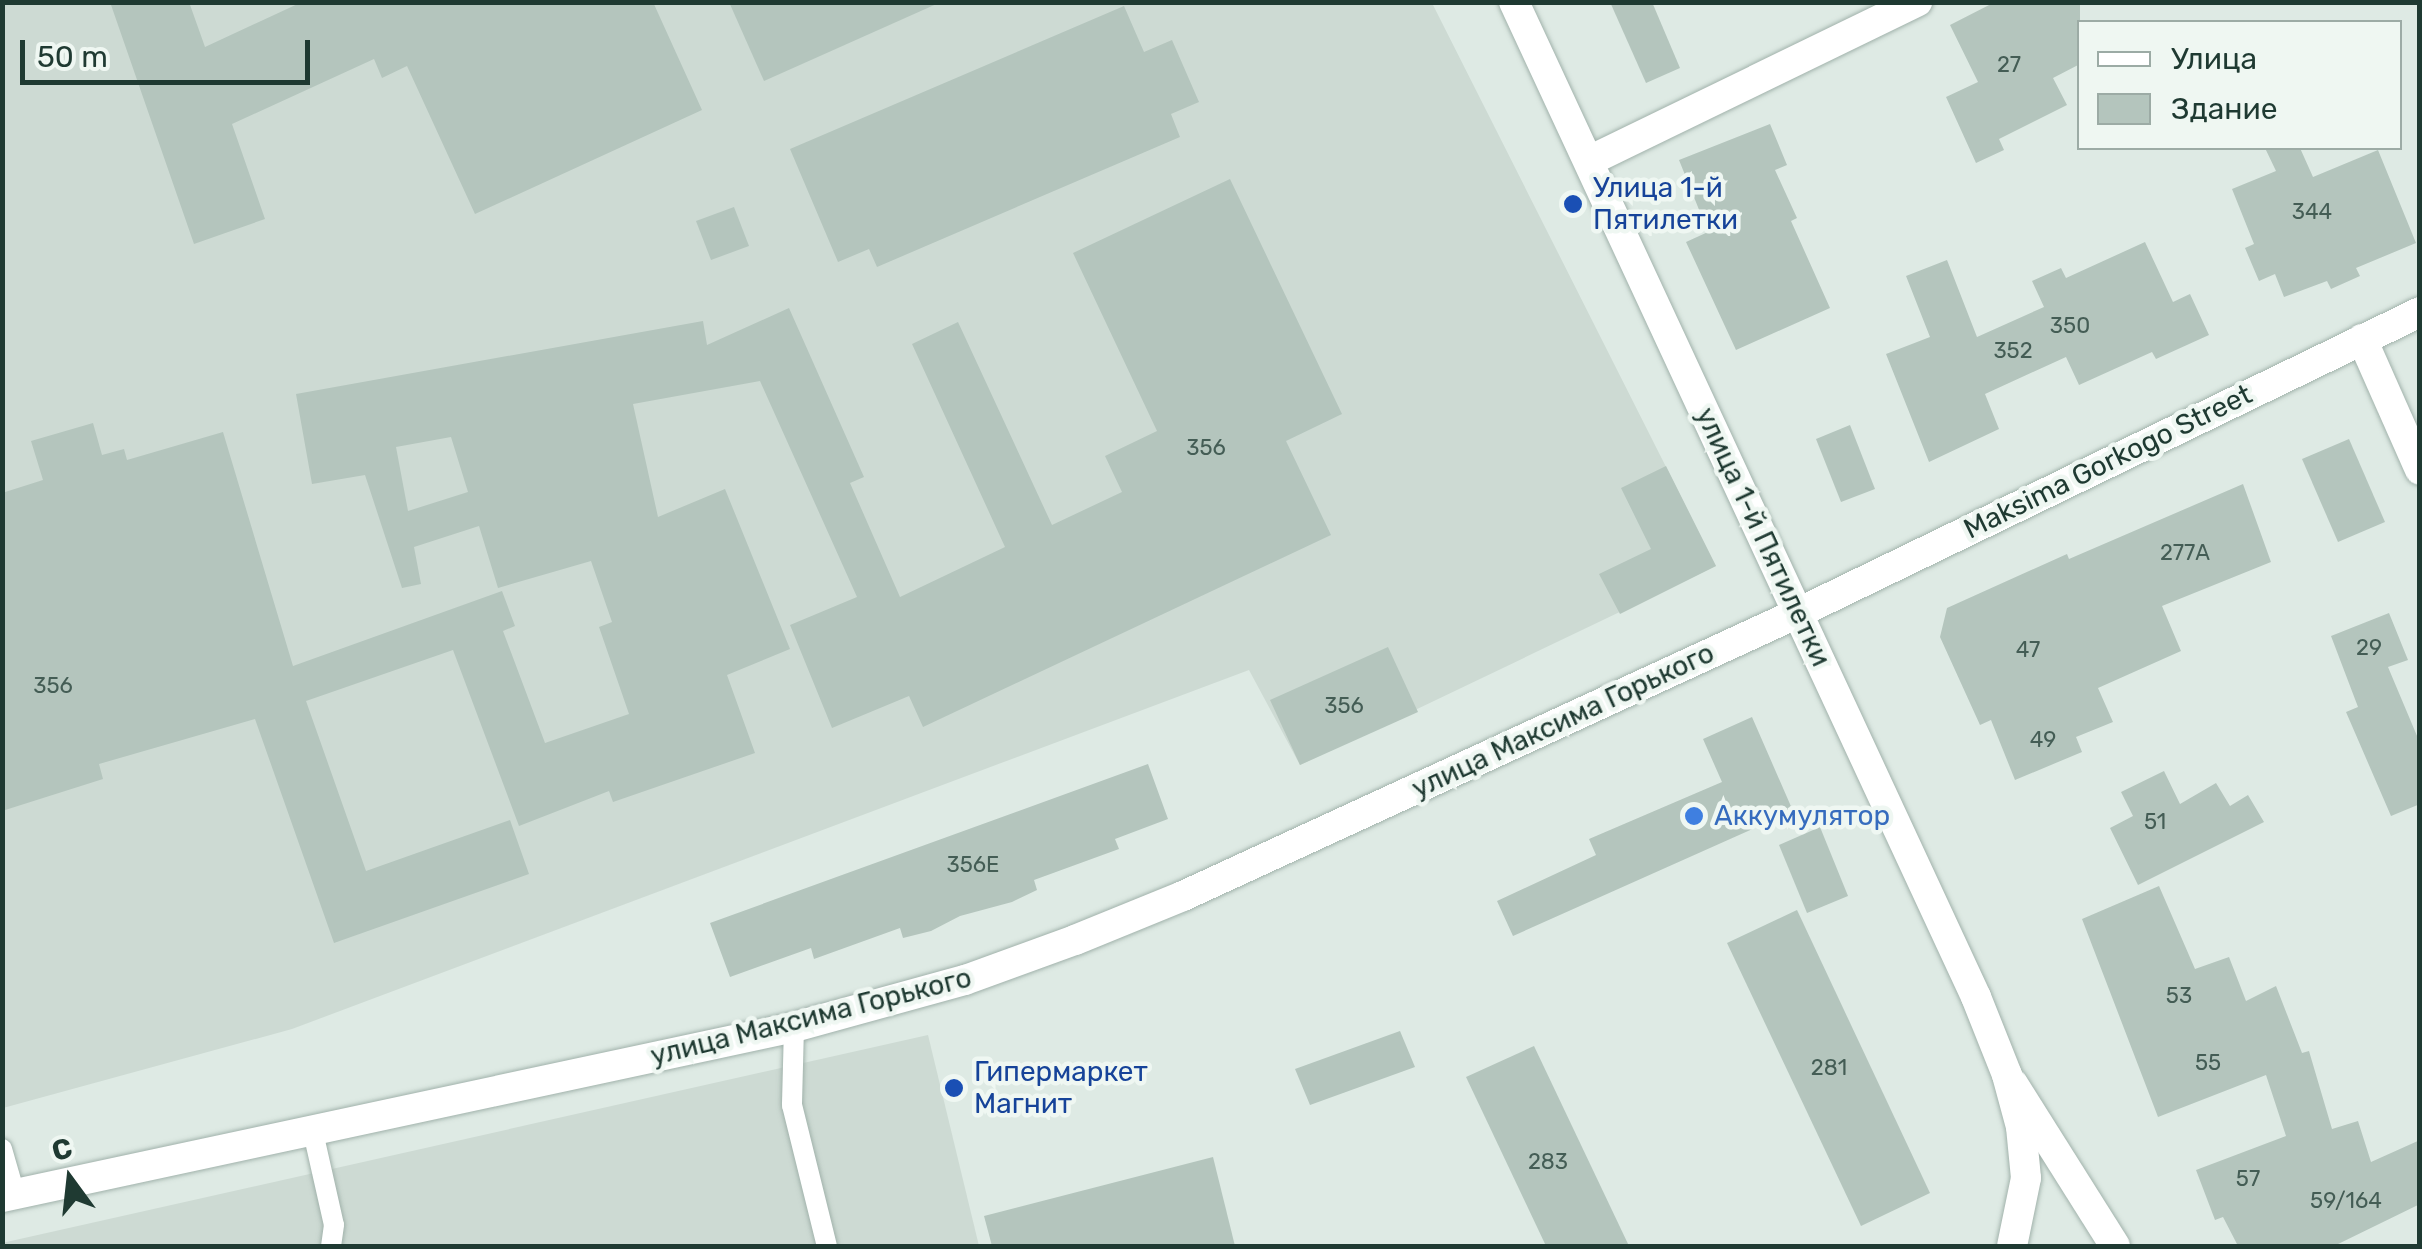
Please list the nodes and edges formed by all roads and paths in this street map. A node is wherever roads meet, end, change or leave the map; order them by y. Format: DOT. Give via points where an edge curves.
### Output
graph roads {
  1 [pos="1514,2"];
  2 [pos="1917,2"];
  3 [pos="1589,161"];
  4 [pos="2420,312"];
  5 [pos="2362,339"];
  6 [pos="2420,470"];
  7 [pos="1798,613"];
  8 [pos="794,1027"];
  9 [pos="2007,1074"];
  10 [pos="313,1132"];
  11 [pos="2,1149"];
  12 [pos="9,1196"];
  13 [pos="330,1246"];
  14 [pos="827,1246"];
  15 [pos="2012,1246"];
  16 [pos="2115,1246"];
  1 -- 3 [label="main road, улица 1-й Пятилетки"];
  2 -- 3 [label="main road"];
  3 -- 7 [label="main road, улица 1-й Пятилетки"];
  4 -- 5 [label="main road, Maksima Gorkogo Street"];
  5 -- 6 [label="main road"];
  5 -- 7 [label="main road, Maksima Gorkogo Street"];
  7 -- 8 [label="main road, улица Максима Горького" via="1184,896 965,980"];
  7 -- 9 [label="main road, улица 1-й Пятилетки"];
  8 -- 10 [label="main road, улица Максима Горького"];
  8 -- 14 [label="lane" via="792,1105"];
  9 -- 15 [label="main road, улица 1-й Пятилетки" via="2026,1178"];
  9 -- 16 [label="main road, улица 1-й Пятилетки"];
  10 -- 12 [label="main road, улица Максима Горького"];
  10 -- 13 [label="lane" via="334,1225"];
  11 -- 12 [label="lane"];
}
